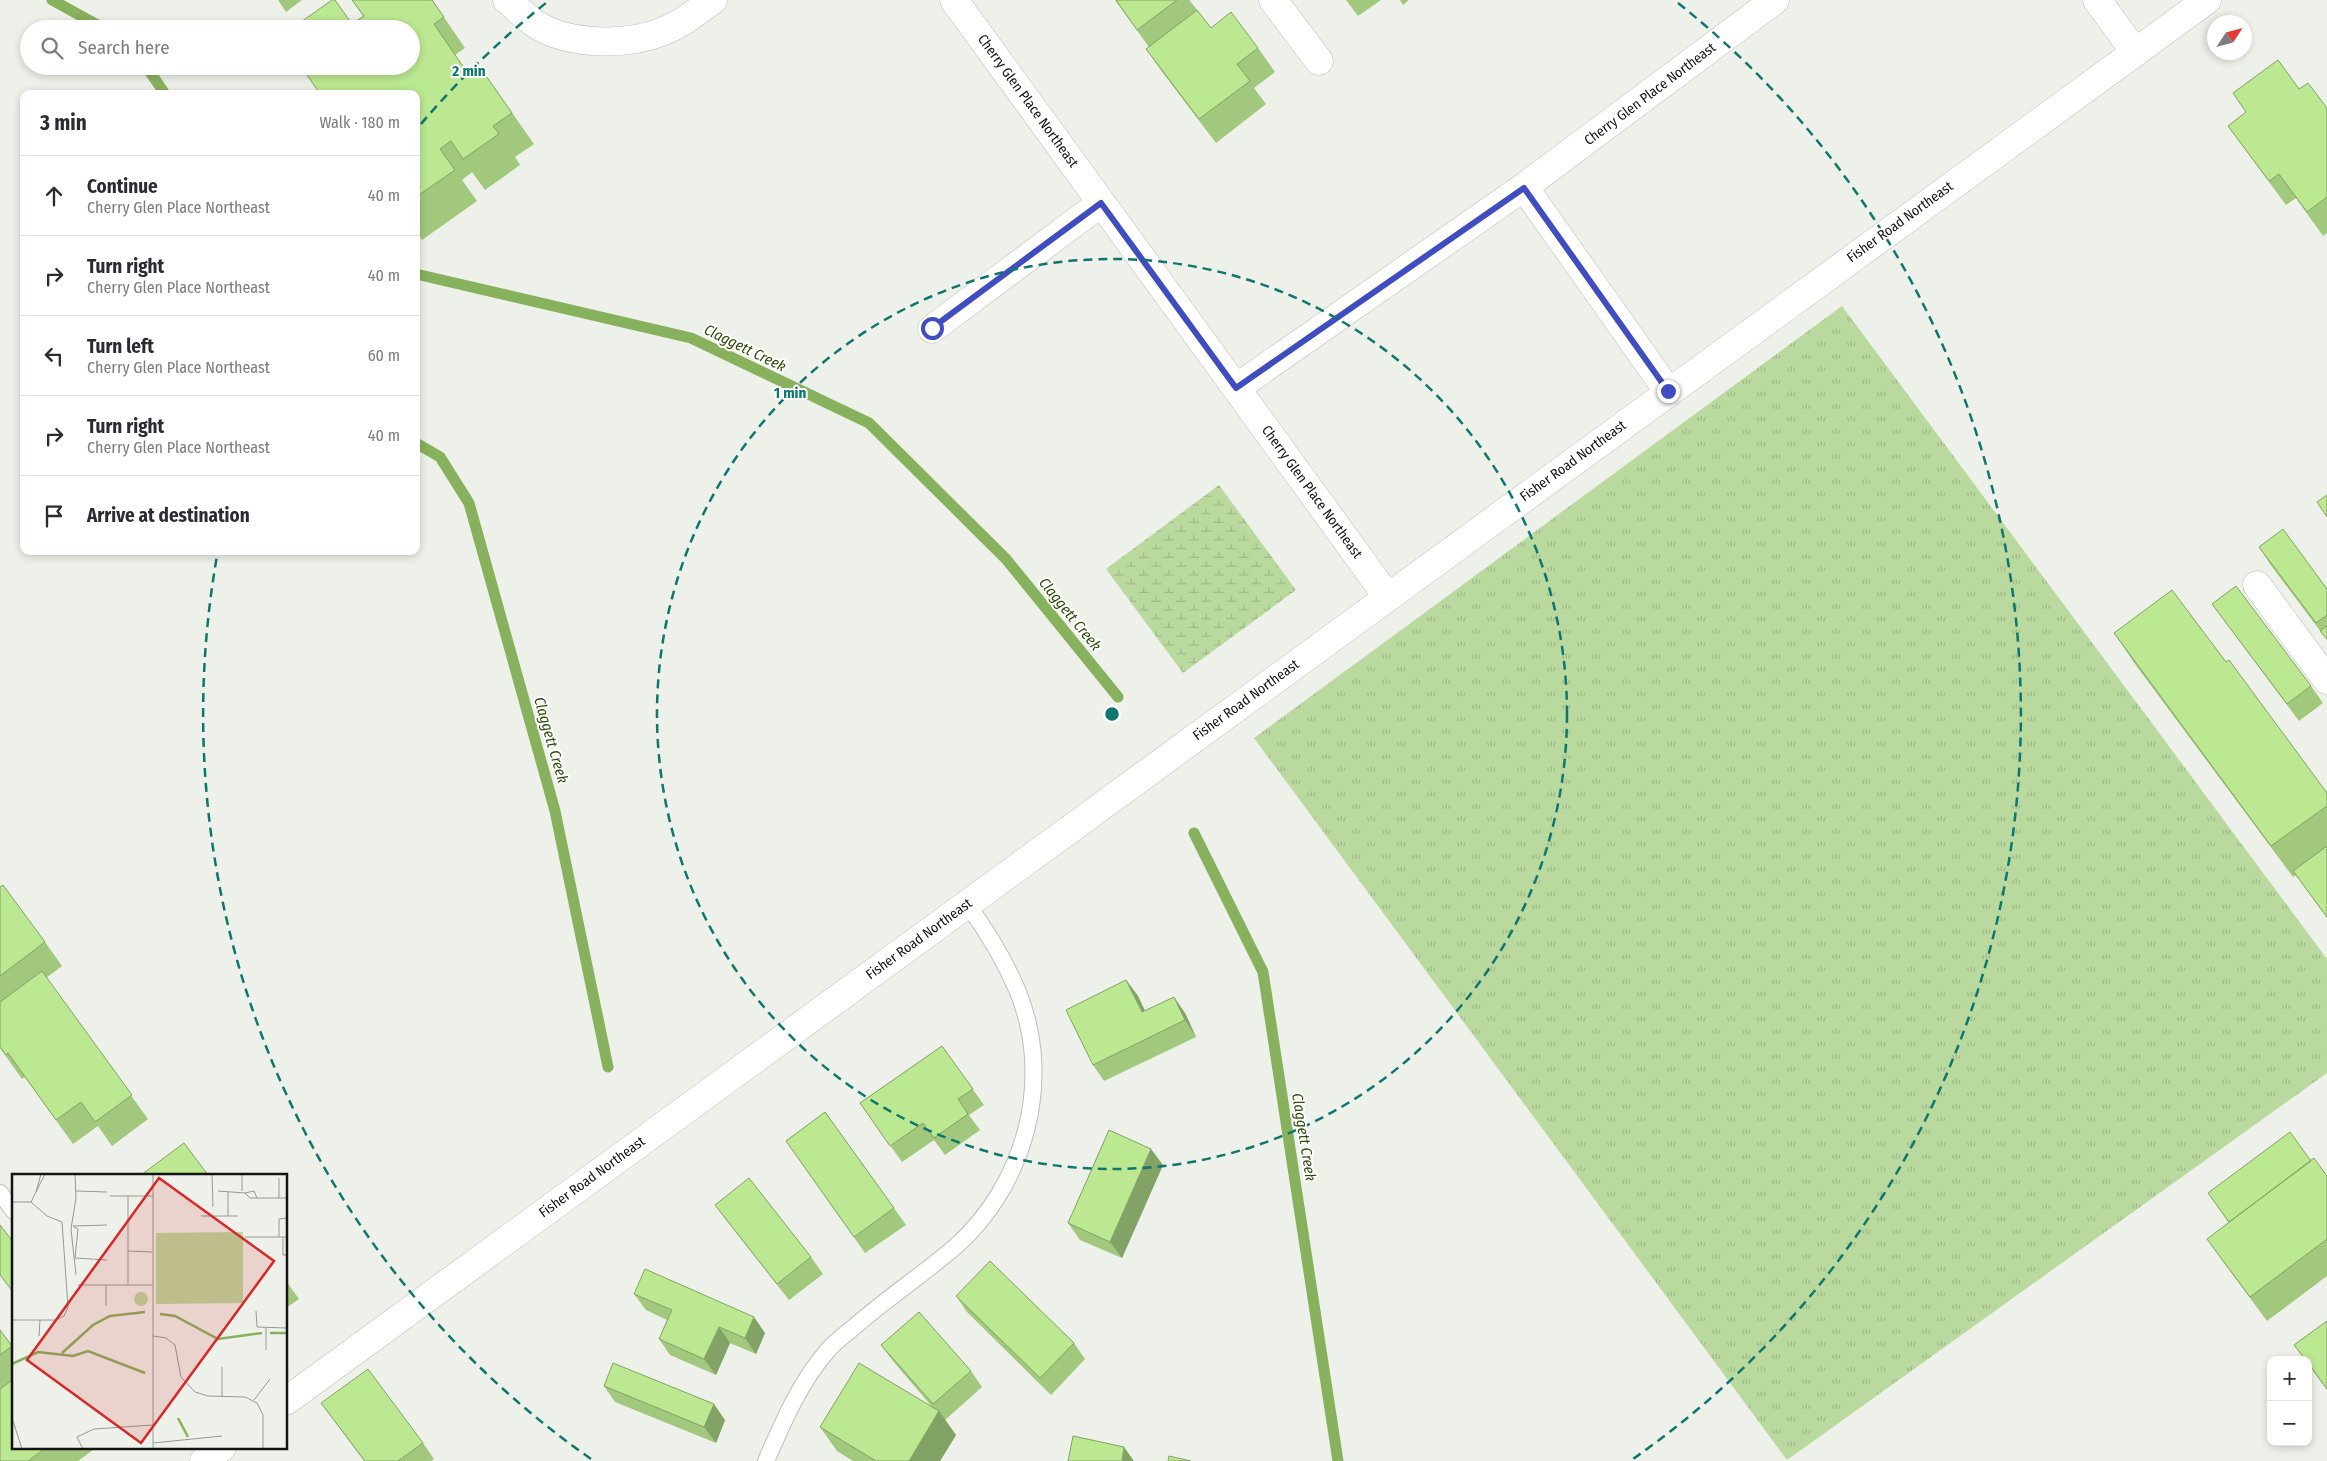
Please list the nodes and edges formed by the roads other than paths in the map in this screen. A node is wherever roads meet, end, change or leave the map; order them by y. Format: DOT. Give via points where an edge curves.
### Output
graph roads {
  1 [pos="507,0"];
  2 [pos="713,0"];
  3 [pos="954,0"];
  4 [pos="1273,0"];
  5 [pos="1775,0"];
  6 [pos="2097,0"];
  7 [pos="2207,0"];
  8 [pos="2135,52"];
  9 [pos="1319,61"];
  10 [pos="1524,188"];
  11 [pos="1101,203"];
  12 [pos="932,328"];
  13 [pos="1236,388"];
  14 [pos="1668,391"];
  15 [pos="2257,585"];
  16 [pos="1387,596"];
  17 [pos="2327,680"];
  18 [pos="967,904"];
  19 [pos="0,1193"];
  20 [pos="12,1208"];
  21 [pos="288,1400"];
  22 [pos="221,1448"];
  23 [pos="204,1461"];
  24 [pos="766,1461"];
  1 -- 2 [label="street" via="535,23 561,34 597,42 665,31"];
  3 -- 11 [label="street, Cherry Glen Place Northeast"];
  4 -- 9 [label="street"];
  5 -- 10 [label="street, Cherry Glen Place Northeast"];
  6 -- 8 [label="street"];
  7 -- 8 [label="street, Fisher Road Northeast"];
  8 -- 14 [label="street, Fisher Road Northeast"];
  10 -- 13 [label="street, Cherry Glen Place Northeast"];
  10 -- 14 [label="street"];
  11 -- 12 [label="street"];
  11 -- 13 [label="street, Cherry Glen Place Northeast"];
  13 -- 16 [label="street, Cherry Glen Place Northeast"];
  14 -- 16 [label="street, Fisher Road Northeast"];
  15 -- 17 [label="street"];
  16 -- 18 [label="street, Fisher Road Northeast"];
  18 -- 21 [label="street, Fisher Road Northeast"];
  18 -- 24 [label="lane" via="1002,959 1018,993 1029,1032 1034,1093 1023,1144 1012,1174 999,1195 955,1247 829,1349 798,1390"];
  19 -- 20 [label="lane"];
  22 -- 23 [label="street"];
}
